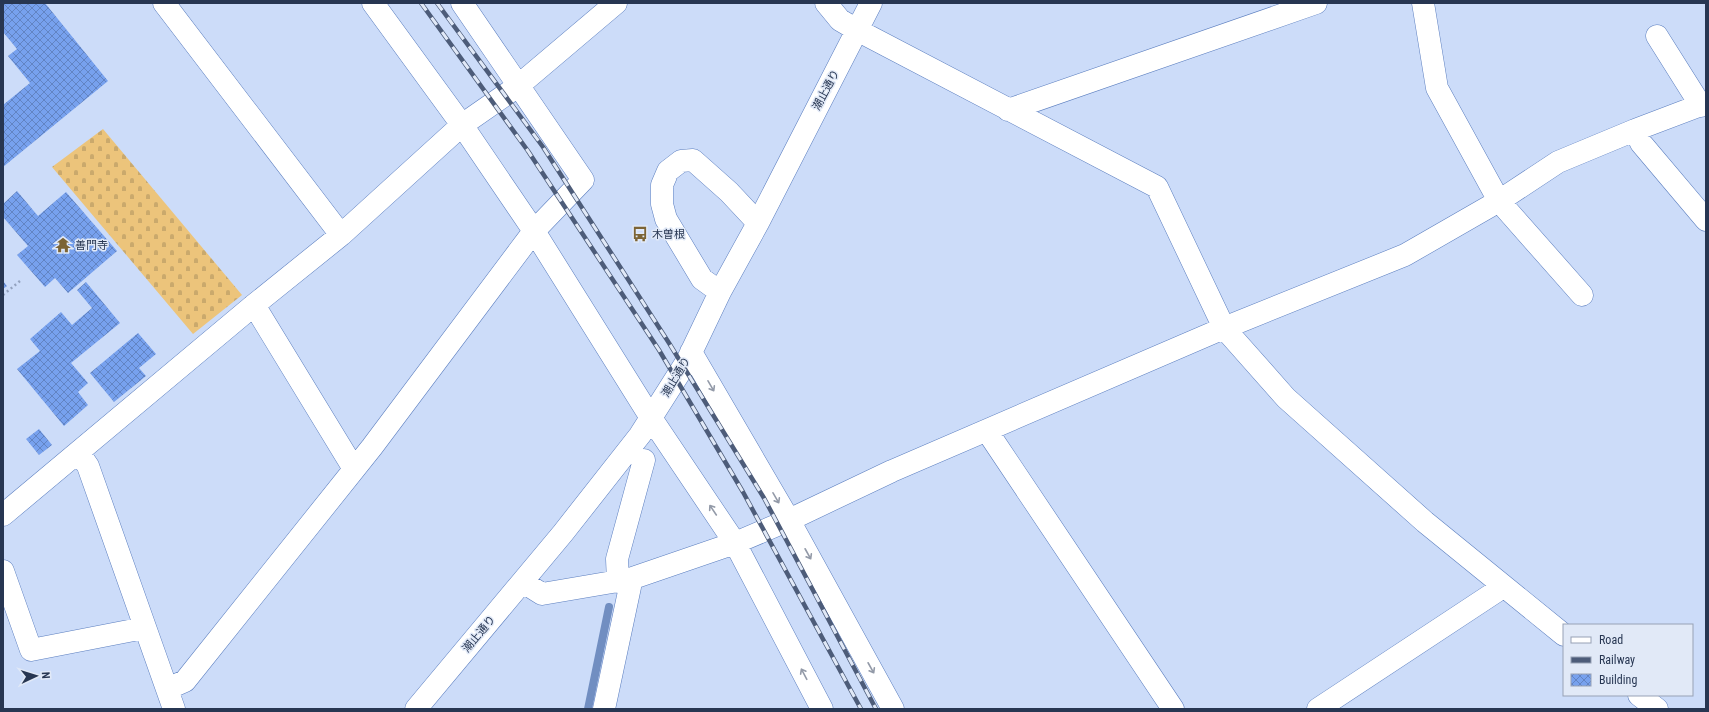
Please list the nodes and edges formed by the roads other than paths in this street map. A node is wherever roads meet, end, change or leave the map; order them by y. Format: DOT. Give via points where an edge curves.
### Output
graph roads {
  1 [pos="164,3"];
  2 [pos="374,3"];
  3 [pos="462,3"];
  4 [pos="616,3"];
  5 [pos="826,3"];
  6 [pos="870,3"];
  7 [pos="1316,3"];
  8 [pos="1423,3"];
  9 [pos="857,30"];
  10 [pos="1657,36"];
  11 [pos="518,86"];
  12 [pos="1703,104"];
  13 [pos="1008,110"];
  14 [pos="462,125"];
  15 [pos="1635,130"];
  16 [pos="1499,201"];
  17 [pos="1706,220"];
  18 [pos="758,223"];
  19 [pos="534,231"];
  20 [pos="341,235"];
  21 [pos="720,292"];
  22 [pos="1582,295"];
  23 [pos="254,305"];
  24 [pos="1224,328"];
  25 [pos="691,352"];
  26 [pos="651,418"];
  27 [pos="987,431"];
  28 [pos="79,453"];
  29 [pos="644,460"];
  30 [pos="354,469"];
  31 [pos="3,515"];
  32 [pos="789,520"];
  33 [pos="735,543"];
  34 [pos="3,571"];
  35 [pos="624,581"];
  36 [pos="523,582"];
  37 [pos="1503,587"];
  38 [pos="144,628"];
  39 [pos="1563,634"];
  40 [pos="167,689"];
  41 [pos="1640,696"];
  42 [pos="421,707"];
  43 [pos="174,709"];
  44 [pos="604,709"];
  45 [pos="822,709"];
  46 [pos="893,709"];
  47 [pos="1173,709"];
  48 [pos="1318,709"];
  49 [pos="1657,709"];
  1 -- 20 [label="street"];
  2 -- 14 [label="street"];
  3 -- 11 [label="street"];
  4 -- 11 [label="street"];
  5 -- 9 [label="street" via="840,20"];
  6 -- 9 [label="street, 潮止通り"];
  7 -- 13 [label="street"];
  8 -- 16 [label="street" via="1437,88"];
  9 -- 13 [label="street"];
  9 -- 18 [label="street, 潮止通り"];
  10 -- 12 [label="street"];
  11 -- 14 [label="street"];
  11 -- 19 [label="street" via="583,180"];
  12 -- 15 [label="street"];
  13 -- 24 [label="street" via="1157,187"];
  14 -- 19 [label="street"];
  14 -- 20 [label="street"];
  15 -- 16 [label="street" via="1558,162"];
  15 -- 17 [label="street" via="1641,143"];
  16 -- 22 [label="street"];
  16 -- 24 [label="street" via="1405,255"];
  18 -- 21 [label="street, 潮止通り"];
  18 -- 21 [label="street" via="729,192 693,160 681,161 668,171 662,184 662,204 666,219 702,279"];
  19 -- 26 [label="street"];
  19 -- 30 [label="street"];
  20 -- 23 [label="street"];
  21 -- 25 [label="street, 潮止通り"];
  23 -- 28 [label="street"];
  23 -- 30 [label="street"];
  24 -- 27 [label="street"];
  24 -- 37 [label="street" via="1286,398 1425,522"];
  25 -- 26 [label="street, 潮止通り"];
  25 -- 32 [label="street, one-way"];
  33 -- 26 [label="street, one-way"];
  26 -- 36 [label="street, 潮止通り"];
  27 -- 32 [label="street" via="892,471"];
  27 -- 47 [label="street"];
  28 -- 31 [label="street"];
  28 -- 38 [label="street" via="88,466"];
  29 -- 35 [label="street" via="617,559"];
  30 -- 40 [label="street" via="185,681"];
  32 -- 33 [label="street"];
  32 -- 46 [label="street, one-way"];
  33 -- 35 [label="street"];
  45 -- 33 [label="street, one-way"];
  34 -- 38 [label="street" via="31,650"];
  35 -- 36 [label="street" via="542,594"];
  35 -- 44 [label="street" via="630,587"];
  36 -- 42 [label="street, 潮止通り"];
  37 -- 39 [label="street"];
  37 -- 48 [label="street"];
  38 -- 40 [label="street"];
  40 -- 43 [label="street"];
  41 -- 49 [label="street"];
}
